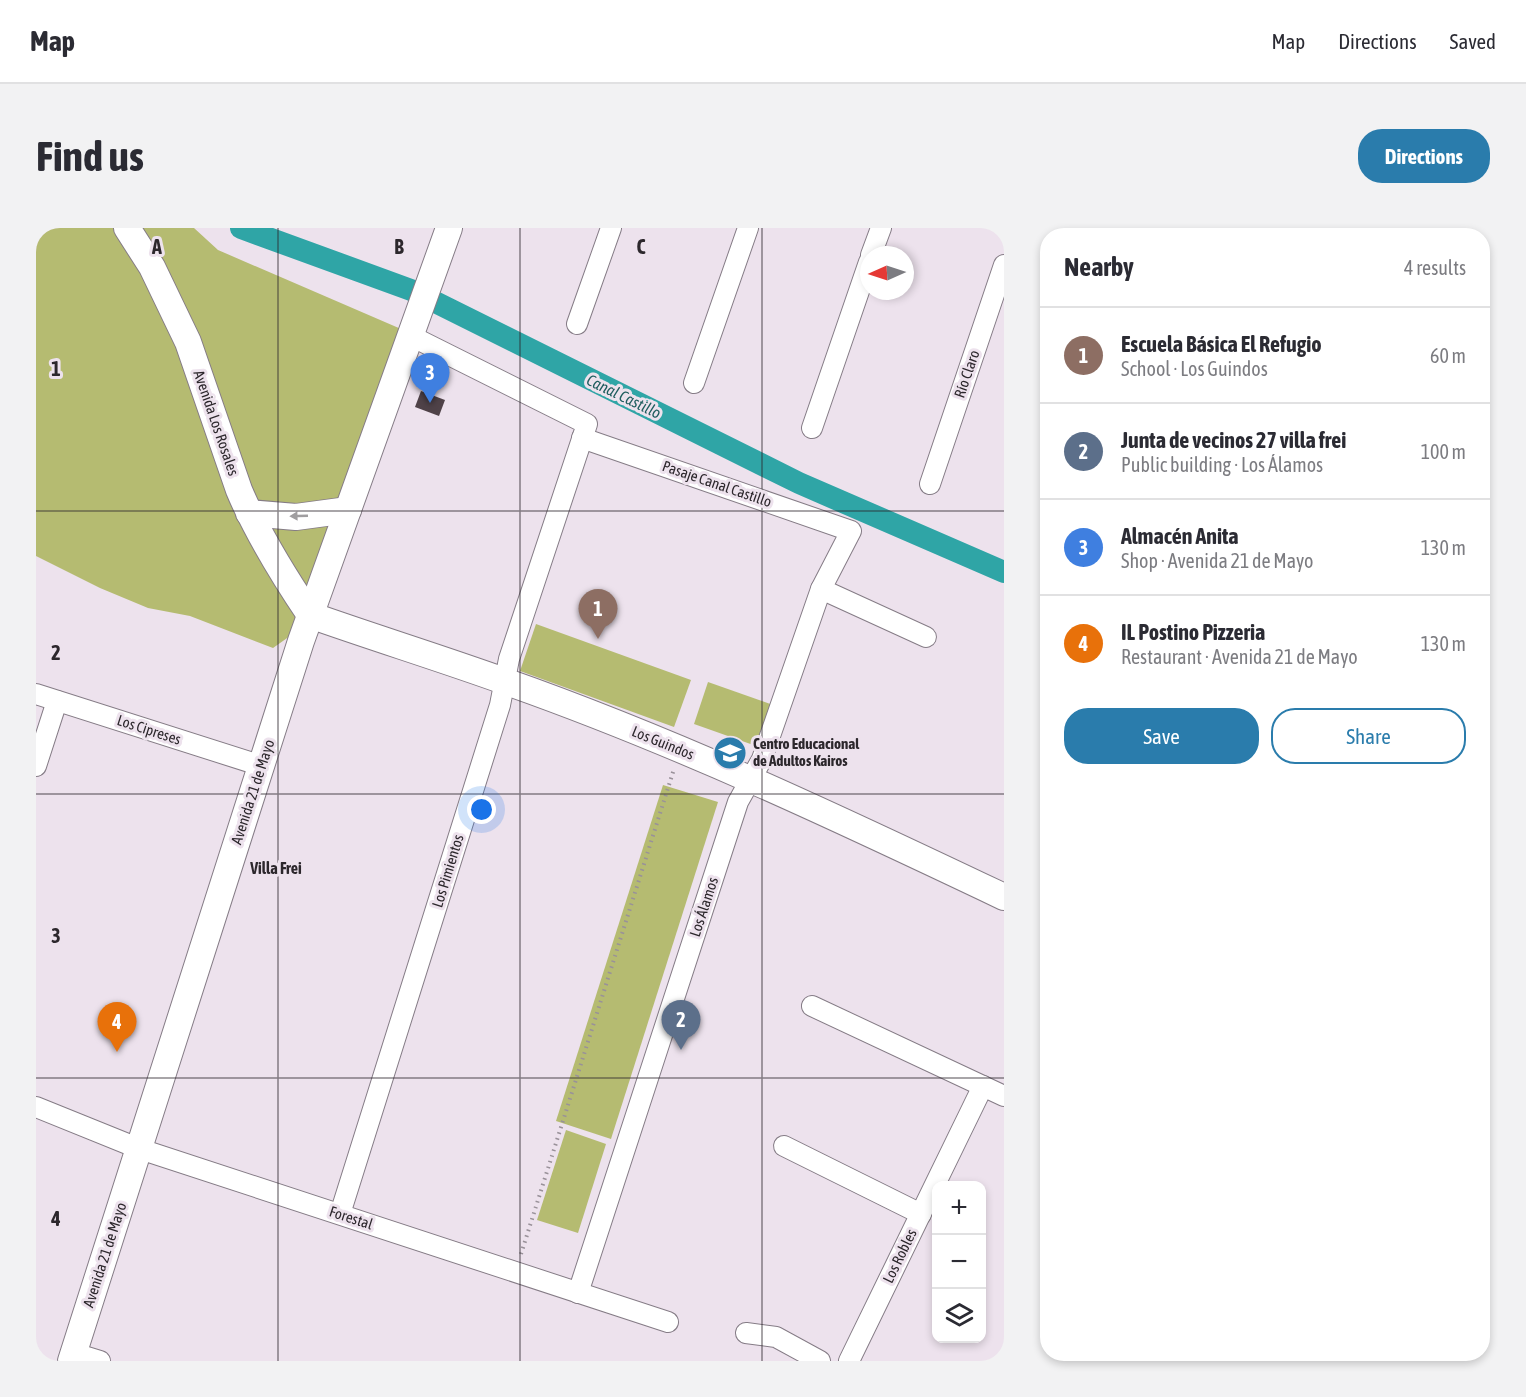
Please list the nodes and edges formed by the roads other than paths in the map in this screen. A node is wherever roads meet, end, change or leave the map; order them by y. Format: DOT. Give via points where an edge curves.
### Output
graph roads {
  1 [pos="127,228"];
  2 [pos="449,228"];
  3 [pos="611,228"];
  4 [pos="748,228"];
  5 [pos="881,228"];
  6 [pos="874,246"];
  7 [pos="1004,265"];
  8 [pos="860,288"];
  9 [pos="577,324"];
  10 [pos="415,325"];
  11 [pos="694,383"];
  12 [pos="812,428"];
  13 [pos="584,431"];
  14 [pos="930,484"];
  15 [pos="348,510"];
  16 [pos="249,513"];
  17 [pos="851,531"];
  18 [pos="821,589"];
  19 [pos="310,615"];
  20 [pos="926,637"];
  21 [pos="505,681"];
  22 [pos="36,694"];
  23 [pos="57,701"];
  24 [pos="36,766"];
  25 [pos="262,766"];
  26 [pos="751,779"];
  27 [pos="1004,897"];
  28 [pos="812,1006"];
  29 [pos="983,1086"];
  30 [pos="1004,1096"];
  31 [pos="36,1107"];
  32 [pos="784,1146"];
  33 [pos="140,1149"];
  34 [pos="340,1214"];
  35 [pos="921,1214"];
  36 [pos="578,1293"];
  37 [pos="668,1322"];
  38 [pos="746,1334"];
  39 [pos="72,1357"];
  40 [pos="100,1361"];
  41 [pos="820,1361"];
  42 [pos="849,1361"];
  1 -- 16 [label="street, Avenida Los Rosales" via="152,267 188,342"];
  2 -- 10 [label="street, Avenida 21 de Mayo"];
  3 -- 9 [label="street"];
  4 -- 11 [label="street"];
  5 -- 6 [label="street"];
  7 -- 14 [label="street, Río Claro"];
  8 -- 12 [label="street"];
  10 -- 13 [label="street, Pasaje Canal Castillo"];
  10 -- 15 [label="street, Avenida 21 de Mayo"];
  13 -- 17 [label="street, Pasaje Canal Castillo"];
  13 -- 21 [label="street, Los Pimientos"];
  15 -- 16 [label="street, one-way" via="296,517"];
  15 -- 19 [label="street, Avenida 21 de Mayo"];
  16 -- 19 [label="street, Avenida Los Rosales"];
  17 -- 18 [label="street, Los Álamos"];
  18 -- 20 [label="street"];
  18 -- 26 [label="street, Los Álamos" via="762,759"];
  19 -- 21 [label="street, Los Guindos"];
  19 -- 25 [label="street, Avenida 21 de Mayo"];
  21 -- 26 [label="street, Los Guindos"];
  21 -- 34 [label="street, Los Pimientos"];
  22 -- 23 [label="street, Los Cipreses"];
  23 -- 24 [label="street"];
  23 -- 25 [label="street, Los Cipreses"];
  25 -- 33 [label="street, Avenida 21 de Mayo"];
  26 -- 27 [label="street, Los Guindos"];
  26 -- 36 [label="street, Los Álamos" via="735,813"];
  28 -- 29 [label="street"];
  29 -- 30 [label="street"];
  29 -- 35 [label="street, Los Robles"];
  31 -- 33 [label="street, Forestal"];
  32 -- 35 [label="street"];
  33 -- 34 [label="street, Forestal"];
  33 -- 39 [label="street, Avenida 21 de Mayo"];
  34 -- 36 [label="street, Forestal"];
  35 -- 42 [label="street, Los Robles"];
  36 -- 37 [label="street, Forestal"];
  38 -- 41 [label="street" via="776,1337"];
  39 -- 40 [label="street"];
}
